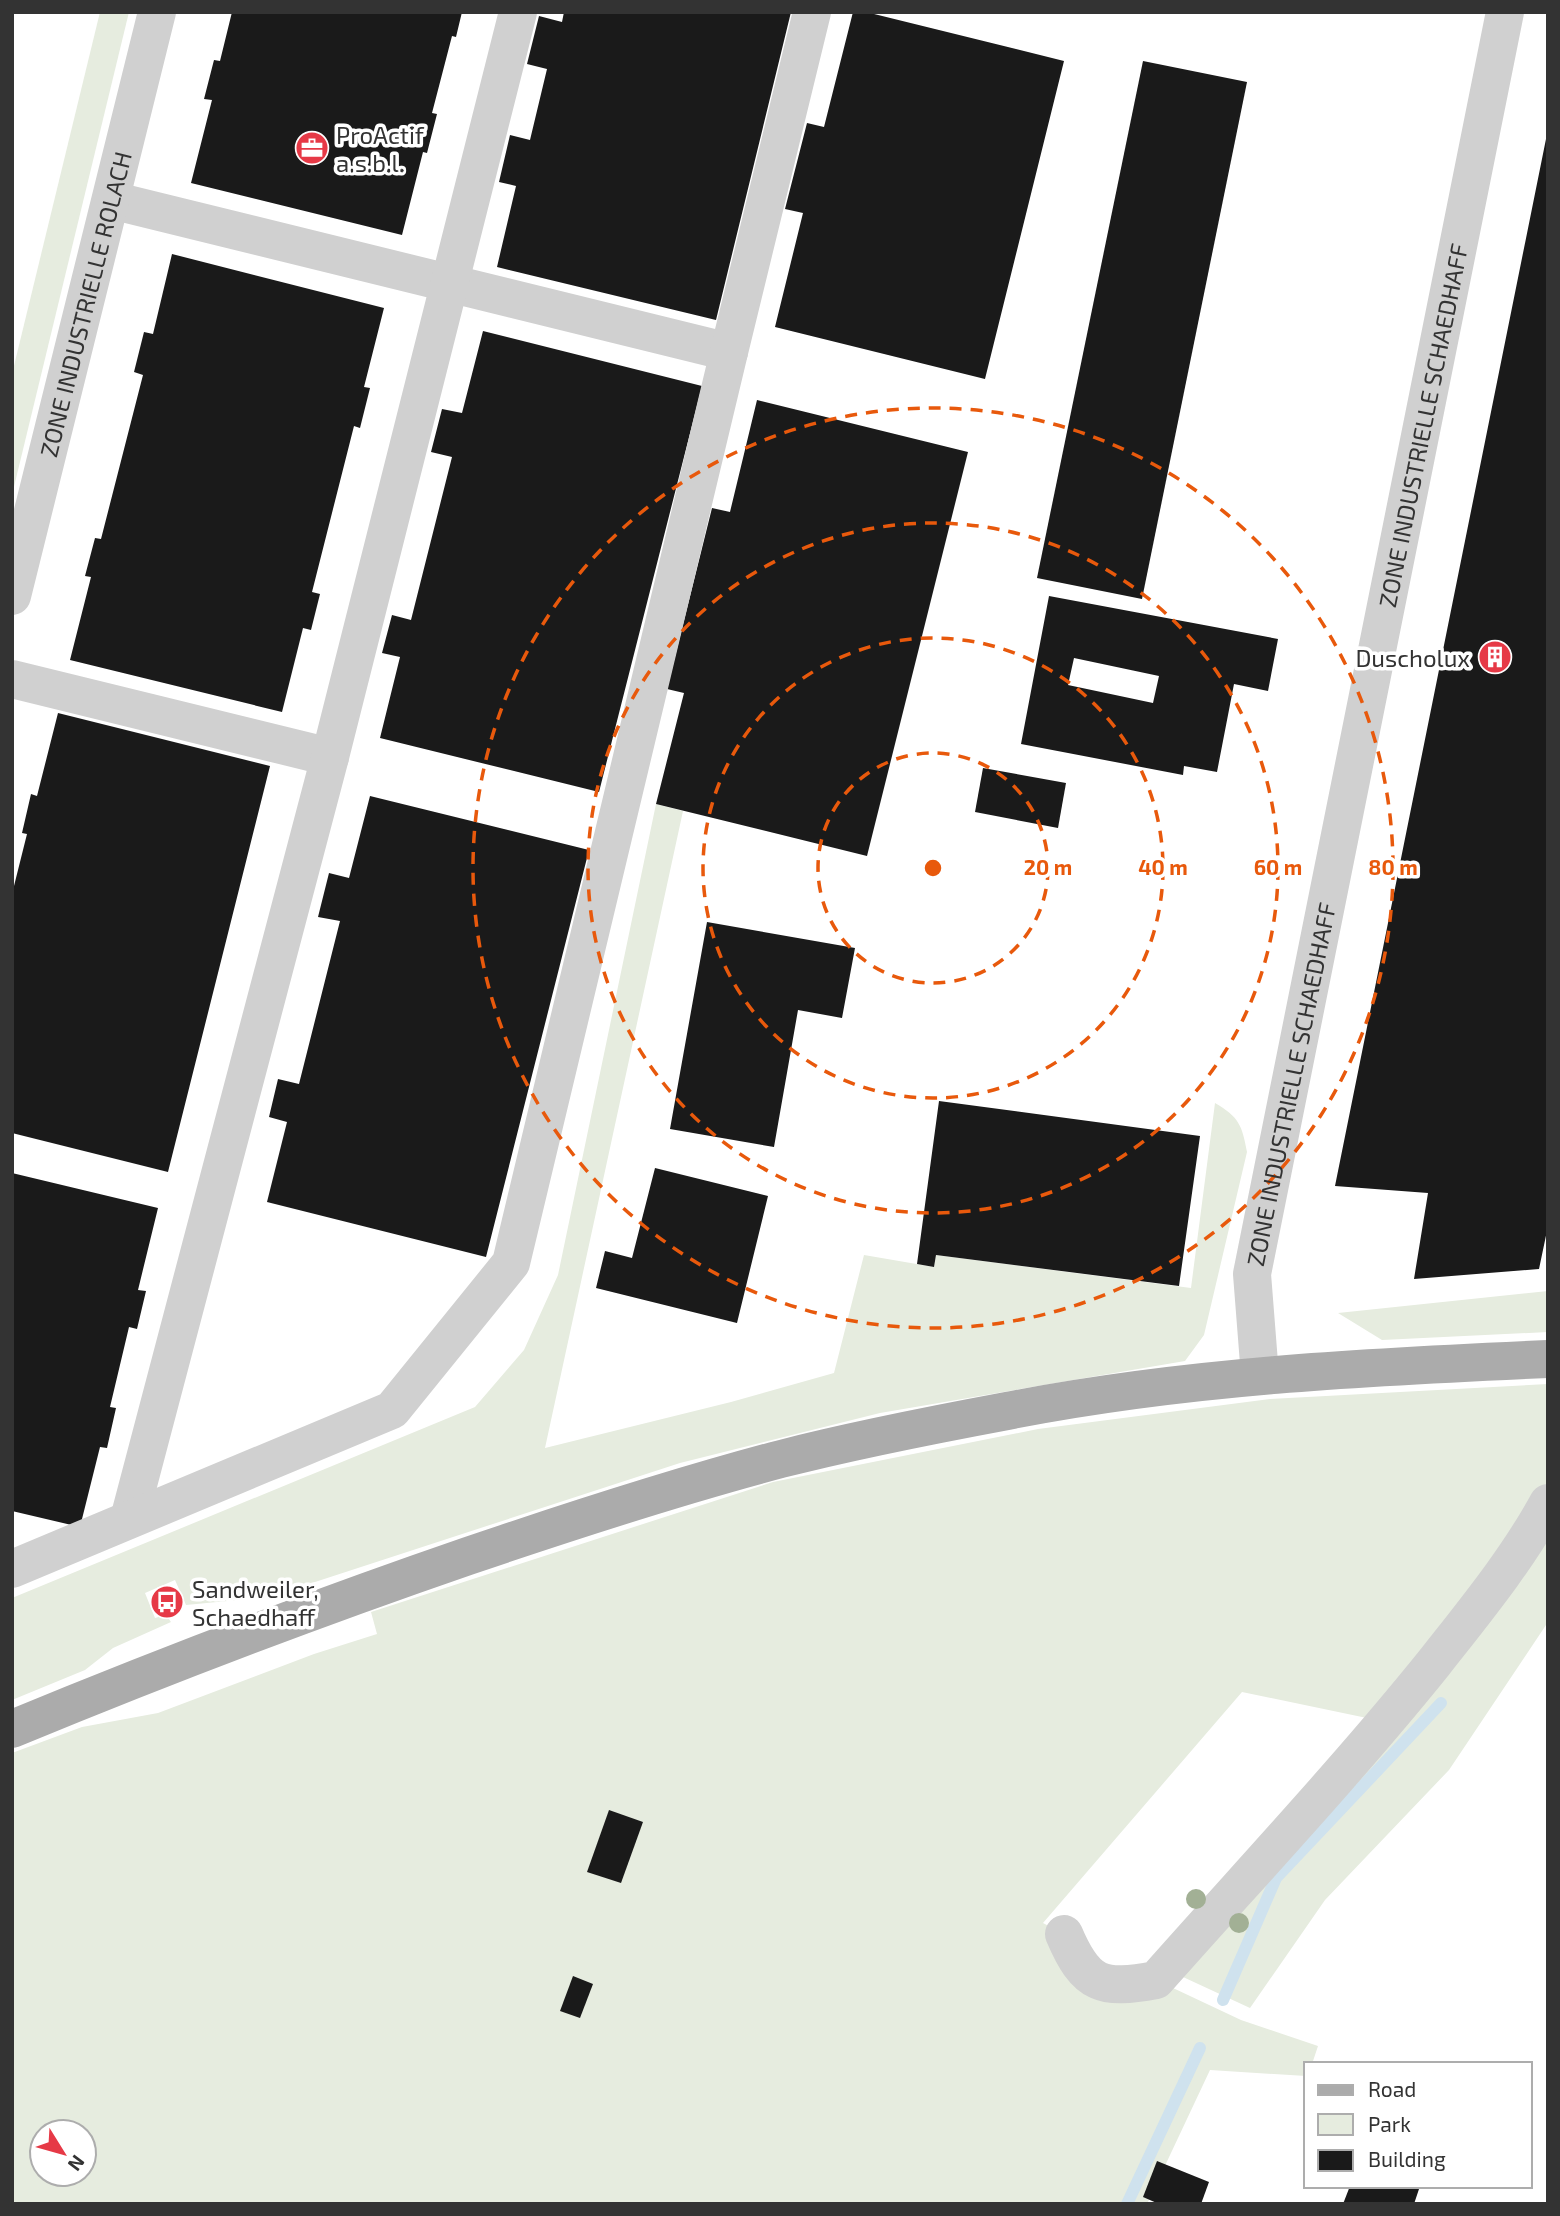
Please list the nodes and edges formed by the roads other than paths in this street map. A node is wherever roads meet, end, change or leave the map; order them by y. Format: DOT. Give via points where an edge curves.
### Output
graph roads {
  1 [pos="157,12"];
  2 [pos="518,12"];
  3 [pos="812,12"];
  4 [pos="1505,12"];
  5 [pos="111,200"];
  6 [pos="449,284"];
  7 [pos="729,352"];
  8 [pos="12,596"];
  9 [pos="12,679"];
  10 [pos="330,757"];
  11 [pos="1548,1359"];
  12 [pos="1260,1376"];
  13 [pos="1548,1503"];
  14 [pos="130,1519"];
  15 [pos="12,1569"];
  16 [pos="12,1730"];
  17 [pos="1064,1934"];
  1 -- 5 [label="lane, ZONE INDUSTRIELLE ROLACH"];
  2 -- 6 [label="lane"];
  3 -- 7 [label="lane"];
  4 -- 12 [label="lane, ZONE INDUSTRIELLE SCHAEDHAFF" via="1252,1274"];
  5 -- 6 [label="lane"];
  5 -- 8 [label="lane, ZONE INDUSTRIELLE ROLACH"];
  6 -- 7 [label="lane"];
  6 -- 10 [label="lane"];
  7 -- 14 [label="lane" via="511,1263 392,1410"];
  9 -- 10 [label="lane"];
  10 -- 14 [label="lane"];
  11 -- 12 [label="main road"];
  12 -- 16 [label="main road" via="1010,1410 782,1459 596,1512 365,1591"];
  13 -- 17 [label="lane" via="1529,1538 1386,1722 1156,1980 1126,1985 1098,1982 1076,1961"];
  14 -- 15 [label="lane"];
}
